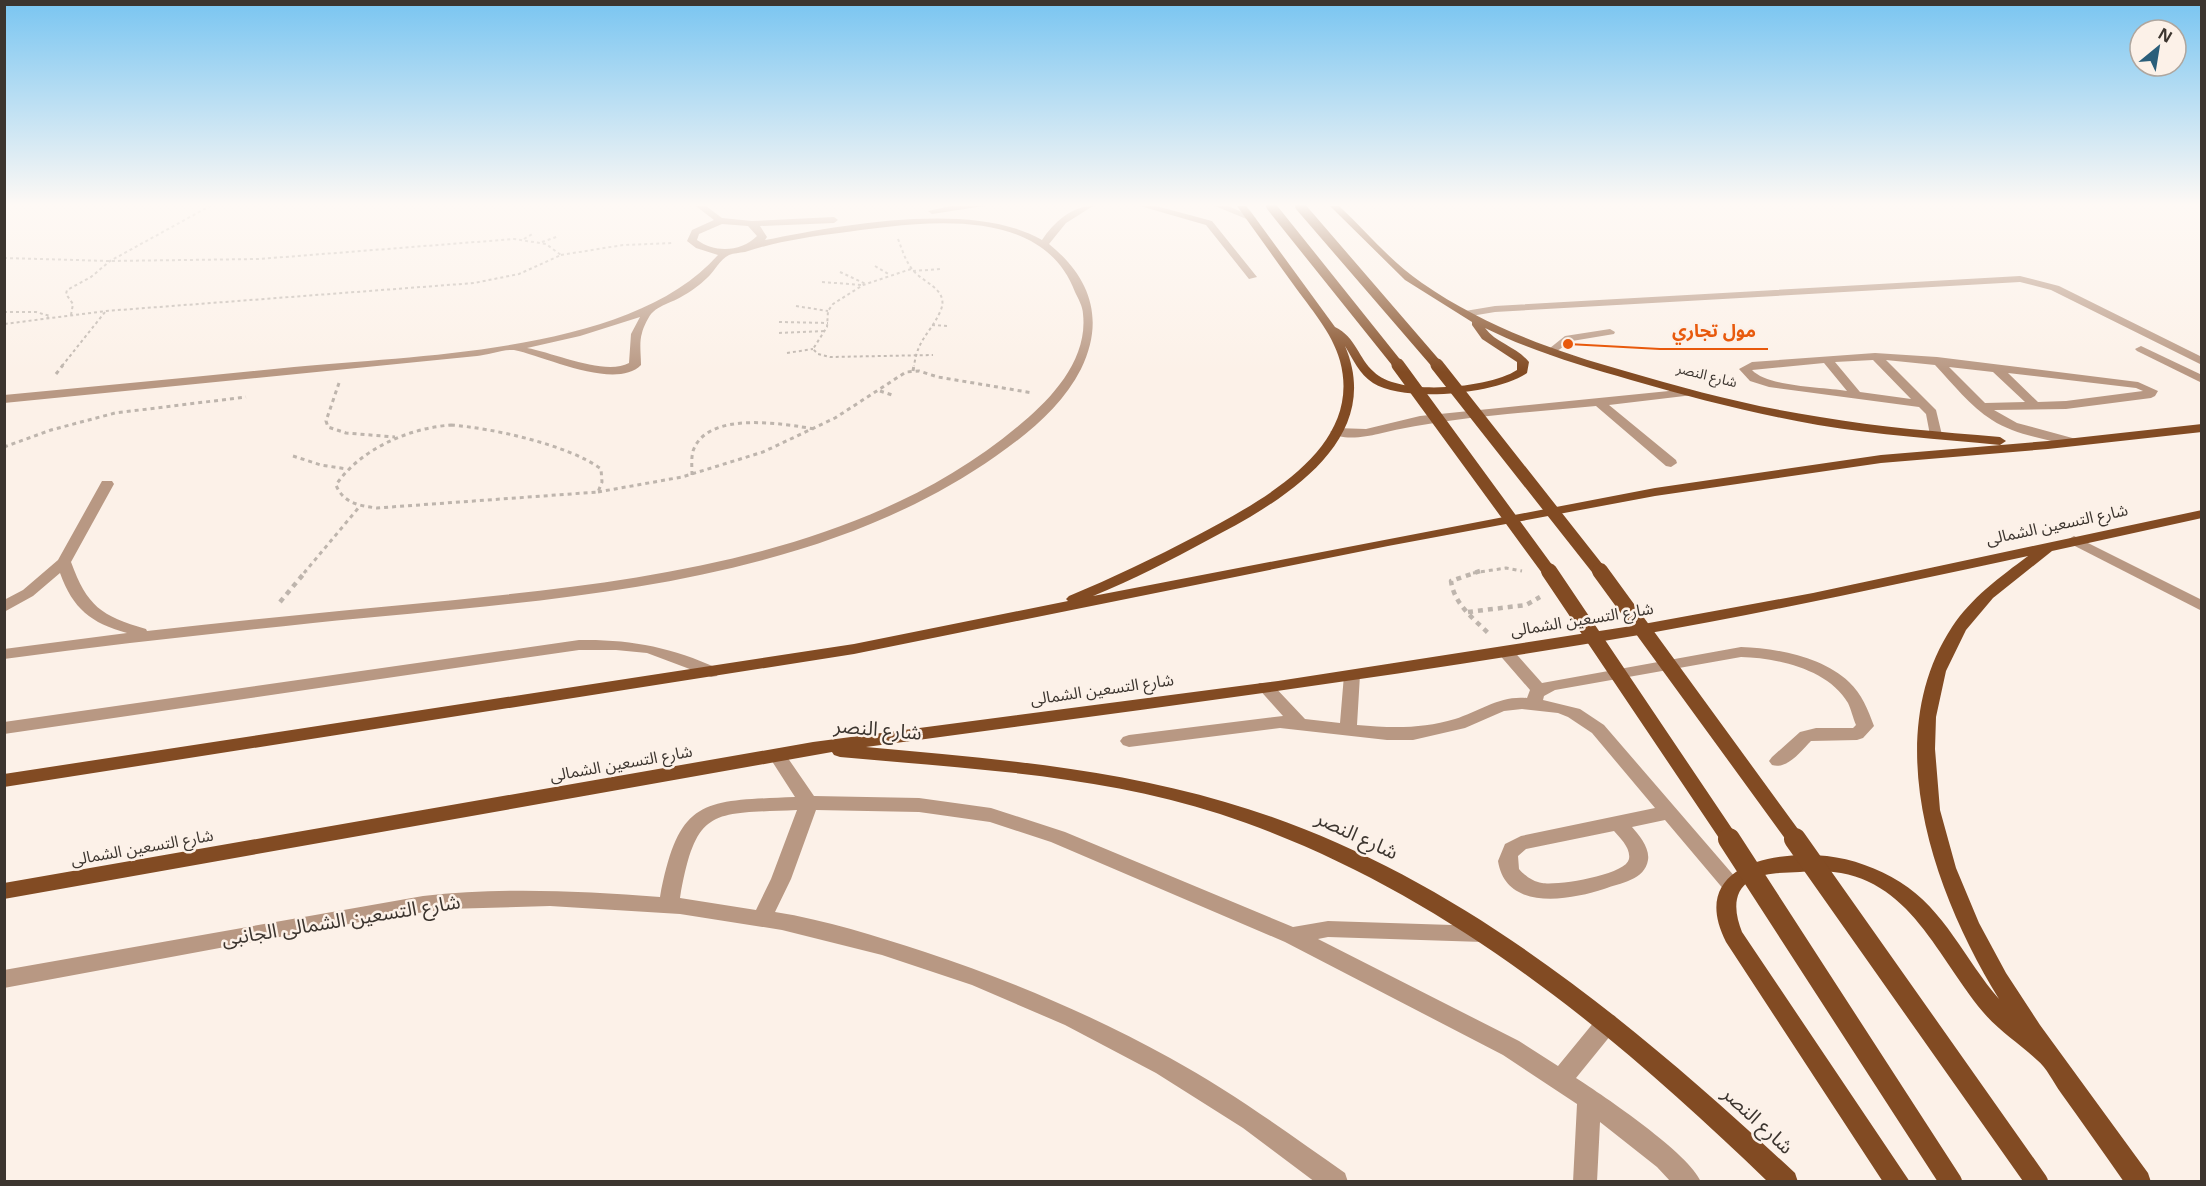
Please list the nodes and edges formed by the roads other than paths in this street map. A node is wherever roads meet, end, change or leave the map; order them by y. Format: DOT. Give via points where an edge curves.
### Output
graph roads {
  1 [pos="717,261"];
  2 [pos="1062,261"];
  3 [pos="1240,261"];
  4 [pos="1282,261"];
  5 [pos="1318,261"];
  6 [pos="1350,261"];
  7 [pos="1391,261"];
  8 [pos="1252,277"];
  9 [pos="649,309"];
  10 [pos="1465,314"];
  11 [pos="1478,321"];
  12 [pos="1329,329"];
  13 [pos="1610,332"];
  14 [pos="507,348"];
  15 [pos="2141,349"];
  16 [pos="1551,352"];
  17 [pos="1875,356"];
  18 [pos="1827,359"];
  19 [pos="1937,360"];
  20 [pos="2202,362"];
  21 [pos="1995,367"];
  22 [pos="2091,379"];
  23 [pos="2202,380"];
  24 [pos="1689,393"];
  25 [pos="1858,397"];
  26 [pos="2117,398"];
  27 [pos="4,399"];
  28 [pos="1599,402"];
  29 [pos="1923,404"];
  30 [pos="2034,406"];
  31 [pos="1983,407"];
  32 [pos="2202,428"];
  33 [pos="1336,432"];
  34 [pos="1935,435"];
  35 [pos="2072,442"];
  36 [pos="2048,445"];
  37 [pos="1671,463"];
  38 [pos="107,484"];
  39 [pos="2202,514"];
  40 [pos="2074,540"];
  41 [pos="2050,545"];
  42 [pos="64,562"];
  43 [pos="2202,606"];
  44 [pos="4,607"];
  45 [pos="1040,613"];
  46 [pos="149,634"];
  47 [pos="1505,652"];
  48 [pos="4,654"];
  49 [pos="711,672"];
  50 [pos="1352,675"];
  51 [pos="1265,687"];
  52 [pos="1536,697"];
  53 [pos="1299,723"];
  54 [pos="4,728"];
  55 [pos="1348,729"];
  56 [pos="1130,741"];
  57 [pos="813,748"];
  58 [pos="777,755"];
  59 [pos="1778,761"];
  60 [pos="4,781"];
  61 [pos="809,803"];
  62 [pos="1669,812"];
  63 [pos="1618,823"];
  64 [pos="1732,885"];
  65 [pos="4,891"];
  66 [pos="669,904"];
  67 [pos="763,917"];
  68 [pos="1487,934"];
  69 [pos="1292,936"];
  70 [pos="4,979"];
  71 [pos="1607,1023"];
  72 [pos="2049,1055"];
  73 [pos="1561,1078"];
  74 [pos="1589,1099"];
  75 [pos="1336,1182"];
  76 [pos="1585,1182"];
  77 [pos="1689,1182"];
  78 [pos="1786,1182"];
  79 [pos="1898,1182"];
  80 [pos="1951,1182"];
  81 [pos="2037,1182"];
  82 [pos="2139,1182"];
  1 -- 9 [label="street" via="691,286"];
  2 -- 46 [label="street" via="1080,285 1089,326 1074,373 1057,398 1000,449 959,475 856,524 725,565 577,592"];
  3 -- 8 [label="street"];
  4 -- 12 [label="main road"];
  5 -- 80 [label="main road, bridge" via="1508,512 1653,722"];
  6 -- 81 [label="main road, bridge" via="1552,505 1703,709"];
  7 -- 10 [label="main road, شارع النصر"];
  9 -- 14 [label="street" via="584,332"];
  9 -- 14 [label="street" via="636,334 635,364 627,370 603,374 569,361"];
  10 -- 11 [label="main road, شارع النصر"];
  10 -- 20 [label="street" via="1495,309 2009,279 2055,288"];
  11 -- 12 [label="main road" via="1482,334 1523,362 1519,376 1502,382 1426,390 1394,387 1370,375 1348,339"];
  11 -- 16 [label="main road, شارع النصر"];
  12 -- 33 [label="main road" via="1339,343 1348,374 1346,407"];
  13 -- 16 [label="street" via="1569,338"];
  14 -- 27 [label="street"];
  15 -- 23 [label="street"];
  16 -- 24 [label="main road, شارع النصر"];
  17 -- 18 [label="street"];
  17 -- 19 [label="street"];
  17 -- 29 [label="street"];
  18 -- 25 [label="street"];
  18 -- 25 [label="street" via="1752,365 1745,369 1754,379 1769,384"];
  19 -- 21 [label="street"];
  19 -- 31 [label="street"];
  21 -- 22 [label="street"];
  21 -- 30 [label="street"];
  22 -- 26 [label="street"];
  22 -- 26 [label="street" via="2138,385 2152,391"];
  24 -- 28 [label="street"];
  24 -- 34 [label="main road, شارع النصر" via="1818,421"];
  25 -- 29 [label="street"];
  26 -- 30 [label="street"];
  28 -- 33 [label="street" via="1420,420 1366,433"];
  28 -- 37 [label="street"];
  29 -- 34 [label="street" via="1934,417"];
  30 -- 31 [label="street"];
  31 -- 35 [label="street" via="2007,423"];
  32 -- 35 [label="main road"];
  33 -- 45 [label="main road" via="1302,475 1259,507 1116,582"];
  34 -- 36 [label="main road, شارع النصر"];
  35 -- 36 [label="main road"];
  36 -- 45 [label="main road" via="1881,459 1655,492"];
  38 -- 42 [label="street"];
  39 -- 40 [label="main road, شارع التسعين الشمالى"];
  40 -- 41 [label="main road, شارع التسعين الشمالى"];
  40 -- 43 [label="street"];
  41 -- 47 [label="main road, شارع التسعين الشمالى" via="1813,598"];
  41 -- 72 [label="main road" via="1994,589 1959,628 1933,684 1926,754 1928,799 1948,876 1985,956"];
  42 -- 44 [label="street" via="28,593"];
  42 -- 46 [label="street" via="74,593 88,612 115,626"];
  45 -- 49 [label="main road"];
  46 -- 48 [label="street"];
  47 -- 50 [label="main road, شارع التسعين الشمالى"];
  47 -- 52 [label="street"];
  49 -- 54 [label="street" via="659,649 621,644 579,645"];
  49 -- 60 [label="main road"];
  50 -- 51 [label="main road, شارع التسعين الشمالى"];
  50 -- 55 [label="street"];
  51 -- 53 [label="street"];
  51 -- 57 [label="main road, شارع التسعين الشمالى"];
  52 -- 55 [label="street" via="1501,706 1459,724 1421,732 1387,734"];
  52 -- 59 [label="street" via="1551,685 1741,652 1788,657 1843,685 1856,702 1865,726 1857,734 1806,736"];
  52 -- 62 [label="street" via="1598,729"];
  53 -- 55 [label="street"];
  53 -- 56 [label="street" via="1263,722"];
  57 -- 58 [label="main road, شارع التسعين الشمالى"];
  57 -- 68 [label="main road, شارع النصر" via="1072,774 1187,798 1246,815 1342,854"];
  58 -- 61 [label="street"];
  58 -- 65 [label="main road, شارع التسعين الشمالى"];
  61 -- 66 [label="street" via="731,807 704,816 685,840"];
  61 -- 67 [label="street" via="782,879"];
  61 -- 69 [label="street" via="919,805 1002,818 1058,837"];
  62 -- 63 [label="street"];
  62 -- 64 [label="street"];
  63 -- 63 [label="street" via="1521,843 1512,848 1508,866 1523,885 1550,893 1626,873 1639,863 1639,855"];
  64 -- 72 [label="main road" via="1750,871 1816,862 1849,868 1887,884 1921,910 2003,1019"];
  64 -- 79 [label="main road" via="1725,908 1733,936"];
  66 -- 67 [label="street, شارع التسعين الشمالى الجانبى"];
  66 -- 70 [label="street, شارع التسعين الشمالى الجانبى" via="470,899 383,910"];
  67 -- 75 [label="street, شارع التسعين الشمالى الجانبى" via="852,937 953,968 1089,1025 1158,1061 1228,1105"];
  68 -- 69 [label="street" via="1328,929"];
  68 -- 71 [label="main road, شارع النصر"];
  69 -- 73 [label="street" via="1511,1048"];
  71 -- 73 [label="street"];
  71 -- 78 [label="main road, شارع النصر" via="1663,1066"];
  72 -- 82 [label="main road"];
  73 -- 74 [label="street"];
  74 -- 76 [label="street"];
  74 -- 77 [label="street" via="1666,1159"];
}
